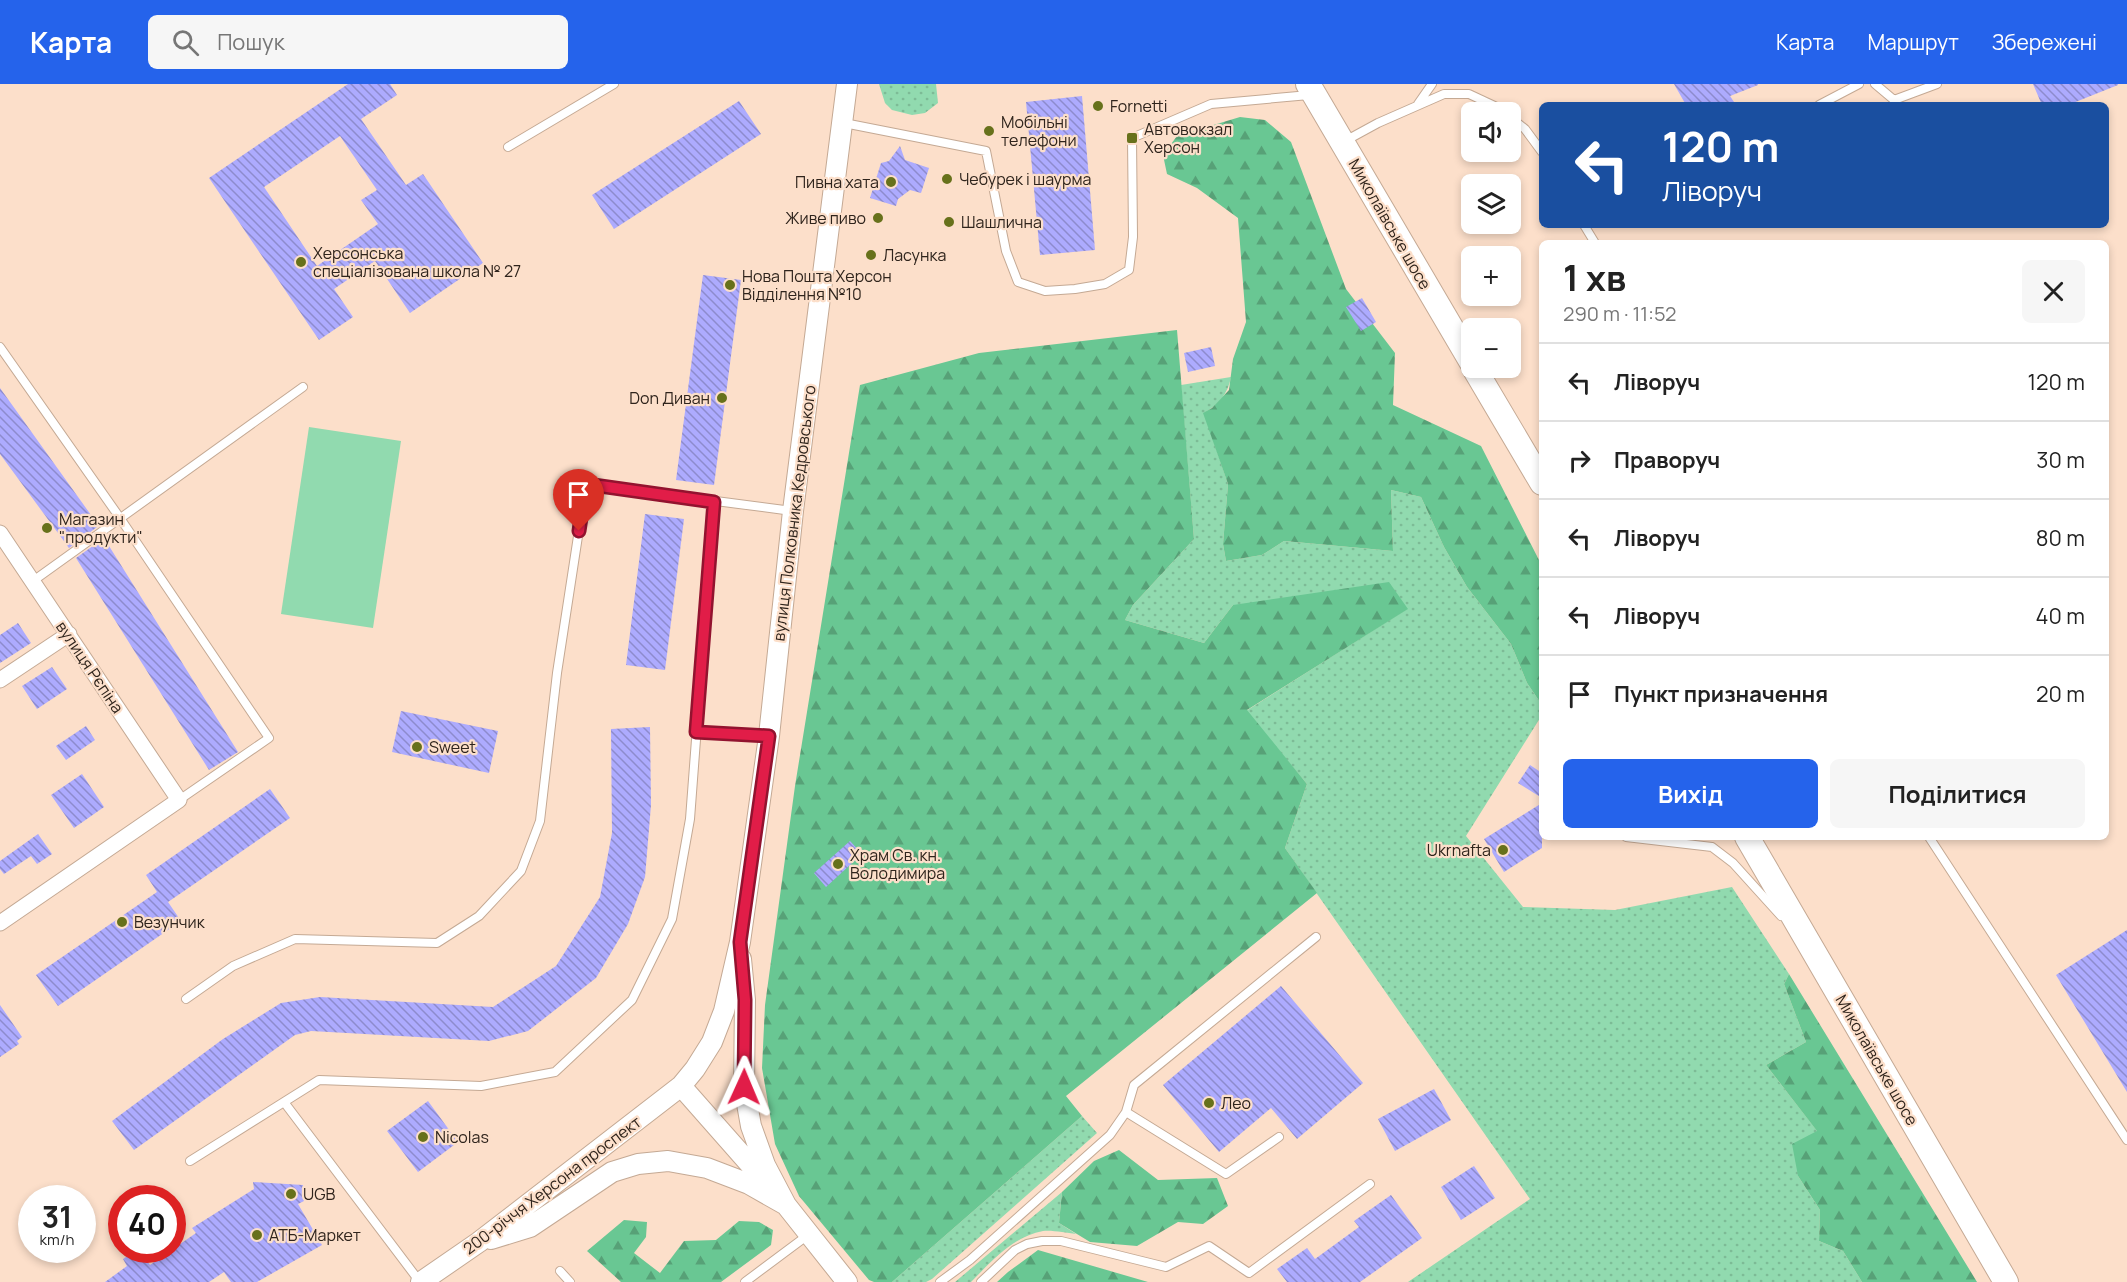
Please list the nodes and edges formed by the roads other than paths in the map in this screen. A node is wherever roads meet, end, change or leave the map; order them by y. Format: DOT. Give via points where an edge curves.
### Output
graph roads {
  1 [pos="614,84"];
  2 [pos="847,84"];
  3 [pos="1432,84"];
  4 [pos="1859,84"];
  5 [pos="1875,84"];
  6 [pos="1937,84"];
  7 [pos="1311,89"];
  8 [pos="1486,102"];
  9 [pos="1825,102"];
  10 [pos="1417,105"];
  11 [pos="842,122"];
  12 [pos="1521,126"];
  13 [pos="1342,142"];
  14 [pos="508,147"];
  15 [pos="1539,148"];
  16 [pos="1461,344"];
  17 [pos="0,347"];
  18 [pos="1480,378"];
  19 [pos="303,387"];
  20 [pos="1537,473"];
  21 [pos="714,502"];
  22 [pos="793,511"];
  23 [pos="120,518"];
  24 [pos="0,533"];
  25 [pos="33,581"];
  26 [pos="69,634"];
  27 [pos="0,680"];
  28 [pos="696,732"];
  29 [pos="769,736"];
  30 [pos="179,800"];
  31 [pos="1652,840"];
  32 [pos="1749,840"];
  33 [pos="1931,840"];
  34 [pos="0,923"];
  35 [pos="1316,937"];
  36 [pos="740,942"];
  37 [pos="1815,953"];
  38 [pos="186,999"];
  39 [pos="681,1086"];
  40 [pos="284,1102"];
  41 [pos="1126,1112"];
  42 [pos="1279,1137"];
  43 [pos="2127,1140"];
  44 [pos="190,1161"];
  45 [pos="1371,1184"];
  46 [pos="786,1205"];
  47 [pos="809,1234"];
  48 [pos="479,1242"];
  49 [pos="560,1271"];
  50 [pos="421,1282"];
  51 [pos="570,1282"];
  52 [pos="745,1282"];
  53 [pos="847,1282"];
  54 [pos="939,1282"];
  55 [pos="981,1282"];
  56 [pos="2006,1282"];
  1 -- 14 [label="lane"];
  2 -- 11 [label="street, вулиця Полковника Кедровського"];
  3 -- 10 [label="lane"];
  4 -- 9 [label="lane"];
  5 -- 6 [label="lane" via="1894,100"];
  7 -- 11 [label="lane" via="1211,104 1132,138 1133,237 1129,270 1105,284 1045,291 1018,282 1006,251 986,151"];
  7 -- 13 [label="main road, Миколаївське шосе"];
  8 -- 10 [label="lane" via="1469,94 1444,94"];
  10 -- 13 [label="lane"];
  11 -- 22 [label="street, вулиця Полковника Кедровського"];
  12 -- 15 [label="lane"];
  13 -- 16 [label="main road, Миколаївське шосе"];
  17 -- 23 [label="lane"];
  18 -- 20 [label="main road"];
  19 -- 23 [label="lane"];
  21 -- 22 [label="lane"];
  21 -- 28 [label="lane"];
  21 -- 38 [label="lane" via="586,484 557,673 540,821 521,871 479,916 437,943 295,939 234,966"];
  22 -- 29 [label="street, вулиця Полковника Кедровського"];
  23 -- 25 [label="lane"];
  23 -- 30 [label="lane" via="269,738"];
  24 -- 25 [label="street, вулиця Рєпіна"];
  25 -- 26 [label="street, вулиця Рєпіна"];
  26 -- 27 [label="street"];
  26 -- 30 [label="street, вулиця Рєпіна"];
  28 -- 29 [label="lane"];
  28 -- 40 [label="lane" via="690,819 672,919 632,1000 555,1072 481,1086 319,1080"];
  29 -- 36 [label="street, вулиця Полковника Кедровського"];
  30 -- 34 [label="street"];
  31 -- 37 [label="lane" via="1712,847 1733,863"];
  32 -- 37 [label="main road, Миколаївське шосе"];
  33 -- 43 [label="lane"];
  35 -- 41 [label="lane" via="1134,1085"];
  36 -- 39 [label="street, вулиця Полковника Кедровського" via="724,1011 712,1042"];
  36 -- 46 [label="street, вулиця Полковника Кедровського" via="745,1000 744,1087 751,1126"];
  37 -- 56 [label="main road, Миколаївське шосе"];
  39 -- 46 [label="street, вулиця Полковника Кедровського"];
  39 -- 48 [label="street, 200-річчя Херсона проспект"];
  40 -- 44 [label="lane"];
  40 -- 50 [label="lane"];
  41 -- 42 [label="lane" via="1226,1174"];
  41 -- 54 [label="lane" via="1110,1135 970,1260"];
  45 -- 55 [label="lane" via="1249,1274 1209,1246 1166,1267 1061,1241 1042,1241 1015,1250"];
  46 -- 47 [label="street, вулиця Полковника Кедровського"];
  46 -- 48 [label="street, вулиця Полковника Кедровського" via="749,1184 707,1168 668,1161 638,1164 612,1172 530,1227"];
  47 -- 52 [label="lane"];
  47 -- 53 [label="street, вулиця Полковника Кедровського"];
  48 -- 50 [label="street, 200-річчя Херсона проспект"];
  49 -- 51 [label="lane"];
}
